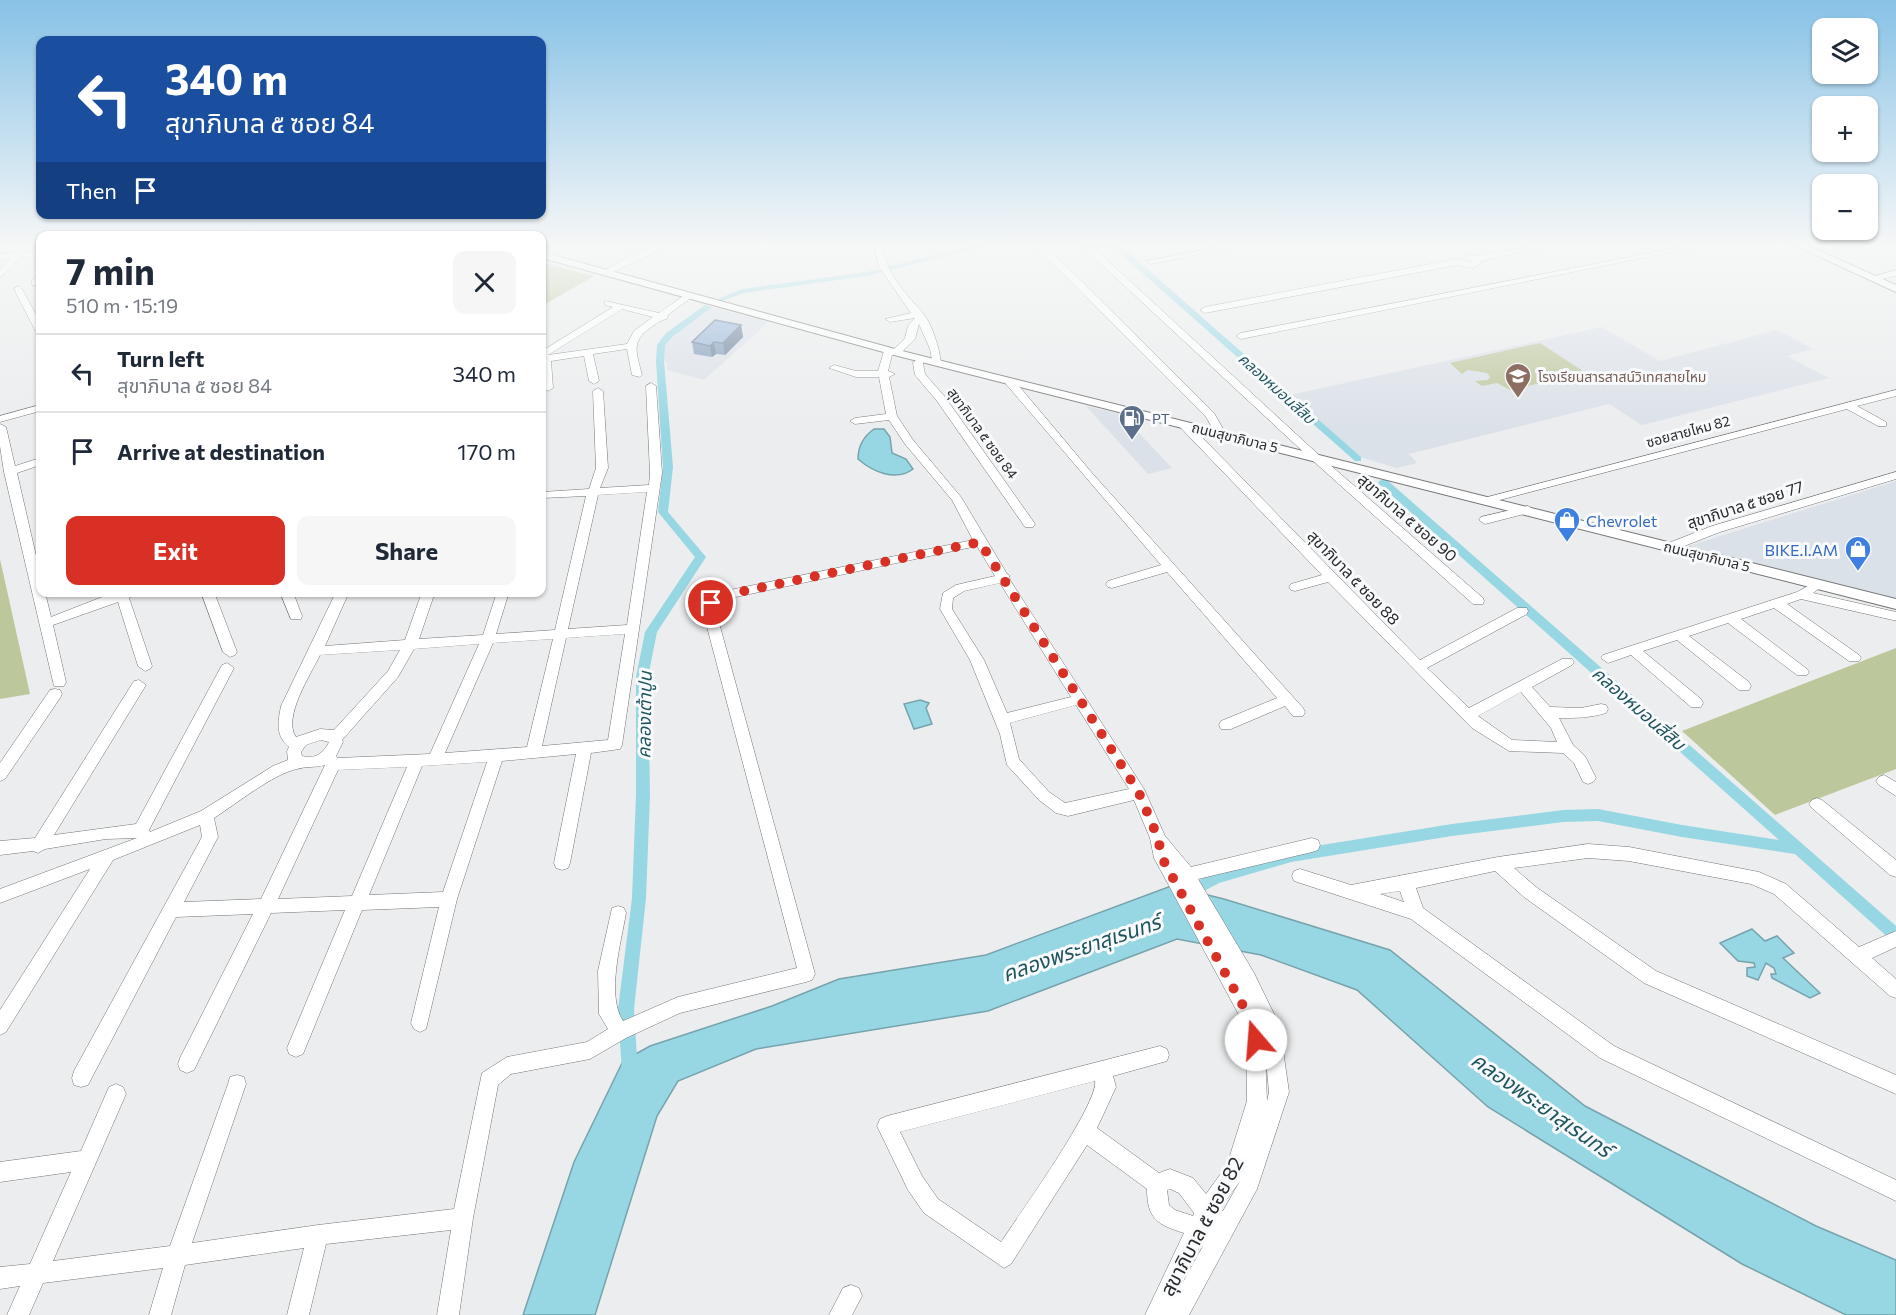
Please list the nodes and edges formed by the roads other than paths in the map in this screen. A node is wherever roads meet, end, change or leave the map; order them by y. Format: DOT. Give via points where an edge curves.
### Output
graph roads {
  1 [pos="27,306"];
  2 [pos="621,306"];
  3 [pos="622,306"];
  4 [pos="677,306"];
  5 [pos="725,306"];
  6 [pos="912,306"];
  7 [pos="1100,306"];
  8 [pos="1152,306"];
  9 [pos="1224,306"];
  10 [pos="1391,306"];
  11 [pos="1205,310"];
  12 [pos="919,316"];
  13 [pos="660,318"];
  14 [pos="890,320"];
  15 [pos="36,323"];
  16 [pos="637,333"];
  17 [pos="1241,336"];
  18 [pos="910,339"];
  19 [pos="932,342"];
  20 [pos="631,346"];
  21 [pos="606,349"];
  22 [pos="588,352"];
  23 [pos="896,353"];
  24 [pos="546,355"];
  25 [pos="546,357"];
  26 [pos="921,359"];
  27 [pos="936,363"];
  28 [pos="834,368"];
  29 [pos="637,375"];
  30 [pos="546,376"];
  31 [pos="887,377"];
  32 [pos="1010,382"];
  33 [pos="651,386"];
  34 [pos="548,388"];
  35 [pos="1896,393"];
  36 [pos="1847,405"];
  37 [pos="1201,407"];
  38 [pos="36,409"];
  39 [pos="892,416"];
  40 [pos="0,419"];
  41 [pos="855,421"];
  42 [pos="1184,424"];
  43 [pos="1881,424"];
  44 [pos="1,427"];
  45 [pos="1203,429"];
  46 [pos="1221,434"];
  47 [pos="1316,458"];
  48 [pos="36,462"];
  49 [pos="10,472"];
  50 [pos="1896,475"];
  51 [pos="654,488"];
  52 [pos="593,492"];
  53 [pos="546,495"];
  54 [pos="1488,500"];
  55 [pos="1528,510"];
  56 [pos="1485,520"];
  57 [pos="1029,524"];
  58 [pos="980,542"];
  59 [pos="1670,547"];
  60 [pos="1169,567"];
  61 [pos="1330,577"];
  62 [pos="1005,578"];
  63 [pos="36,581"];
  64 [pos="1112,584"];
  65 [pos="1819,584"];
  66 [pos="1296,587"];
  67 [pos="1801,595"];
  68 [pos="40,597"];
  69 [pos="118,597"];
  70 [pos="127,597"];
  71 [pos="209,597"];
  72 [pos="288,597"];
  73 [pos="341,597"];
  74 [pos="427,597"];
  75 [pos="501,597"];
  76 [pos="1478,601"];
  77 [pos="1776,603"];
  78 [pos="1894,610"];
  79 [pos="1522,611"];
  80 [pos="296,616"];
  81 [pos="1730,618"];
  82 [pos="46,623"];
  83 [pos="631,629"];
  84 [pos="562,633"];
  85 [pos="1679,635"];
  86 [pos="488,639"];
  87 [pos="410,645"];
  88 [pos="1633,650"];
  89 [pos="316,651"];
  90 [pos="1608,658"];
  91 [pos="1854,658"];
  92 [pos="1567,662"];
  93 [pos="145,666"];
  94 [pos="1418,668"];
  95 [pos="1802,672"];
  96 [pos="1523,685"];
  97 [pos="139,686"];
  98 [pos="1744,686"];
  99 [pos="1081,699"];
  100 [pos="1286,700"];
  101 [pos="1696,703"];
  102 [pos="1601,709"];
  103 [pos="1298,712"];
  104 [pos="1549,712"];
  105 [pos="1467,715"];
  106 [pos="1002,720"];
  107 [pos="1226,725"];
  108 [pos="335,738"];
  109 [pos="1568,748"];
  110 [pos="584,749"];
  111 [pos="533,753"];
  112 [pos="298,754"];
  113 [pos="496,756"];
  114 [pos="435,759"];
  115 [pos="331,760"];
  116 [pos="417,760"];
  117 [pos="0,775"];
  118 [pos="1587,778"];
  119 [pos="1139,793"];
  120 [pos="1817,804"];
  121 [pos="206,815"];
  122 [pos="144,836"];
  123 [pos="1312,845"];
  124 [pos="38,846"];
  125 [pos="0,848"];
  126 [pos="107,856"];
  127 [pos="562,863"];
  128 [pos="1498,864"];
  129 [pos="1896,870"];
  130 [pos="1300,876"];
  131 [pos="1183,878"];
  132 [pos="1406,883"];
  133 [pos="1352,891"];
  134 [pos="0,896"];
  135 [pos="449,899"];
  136 [pos="359,903"];
  137 [pos="266,906"];
  138 [pos="172,910"];
  139 [pos="618,913"];
  140 [pos="1416,913"];
  141 [pos="1896,939"];
  142 [pos="1858,956"];
  143 [pos="1239,980"];
  144 [pos="1896,990"];
  145 [pos="420,1023"];
  146 [pos="0,1026"];
  147 [pos="628,1028"];
  148 [pos="296,1048"];
  149 [pos="1160,1055"];
  150 [pos="187,1064"];
  151 [pos="1102,1070"];
  152 [pos="81,1078"];
  153 [pos="237,1084"];
  154 [pos="1896,1085"];
  155 [pos="116,1094"];
  156 [pos="1085,1131"];
  157 [pos="88,1160"];
  158 [pos="0,1172"];
  159 [pos="1157,1184"];
  160 [pos="1896,1191"];
  161 [pos="463,1218"];
  162 [pos="1202,1220"];
  163 [pos="1222,1234"];
  164 [pos="318,1235"];
  165 [pos="177,1256"];
  166 [pos="35,1273"];
  167 [pos="0,1278"];
  168 [pos="851,1296"];
  169 [pos="18,1315"];
  170 [pos="160,1315"];
  171 [pos="298,1315"];
  172 [pos="448,1315"];
  173 [pos="840,1315"];
  174 [pos="1156,1315"];
  175 [pos="1177,1315"];
  1 -- 15 [label="street"];
  2 -- 24 [label="street"];
  3 -- 13 [label="street"];
  4 -- 13 [label="street"];
  5 -- 23 [label="main road, ถนนสุขาภิบาล 5"];
  6 -- 12 [label="street"];
  7 -- 37 [label="street"];
  8 -- 47 [label="street, สุขาภิบาล ๕ ซอย 90"];
  9 -- 11 [label="street"];
  10 -- 17 [label="street"];
  12 -- 14 [label="street"];
  12 -- 18 [label="street"];
  12 -- 19 [label="street"];
  13 -- 16 [label="street"];
  16 -- 20 [label="street"];
  16 -- 21 [label="street"];
  18 -- 19 [label="street"];
  18 -- 23 [label="street"];
  19 -- 27 [label="street"];
  20 -- 21 [label="street"];
  20 -- 29 [label="street"];
  21 -- 22 [label="street"];
  22 -- 25 [label="street"];
  22 -- 52 [label="street" via="596,386 602,468"];
  23 -- 26 [label="main road, ถนนสุขาภิบาล 5"];
  23 -- 31 [label="street, สุขาภิบาล ๕ ซอย 82" via="884,364"];
  26 -- 27 [label="main road, ถนนสุขาภิบาล 5"];
  26 -- 57 [label="street, สุขาภิบาล ๕ ซอย 84" via="920,375"];
  27 -- 32 [label="main road, ถนนสุขาภิบาล 5"];
  28 -- 31 [label="street"];
  30 -- 34 [label="street"];
  31 -- 39 [label="street, สุขาภิบาล ๕ ซอย 82"];
  32 -- 42 [label="main road, ถนนสุขาภิบาล 5"];
  32 -- 60 [label="street"];
  33 -- 51 [label="street"];
  35 -- 36 [label="street, ซอยสายไหม 82"];
  36 -- 43 [label="street"];
  36 -- 54 [label="street, ซอยสายไหม 82"];
  37 -- 45 [label="street"];
  37 -- 46 [label="street"];
  38 -- 40 [label="street"];
  39 -- 41 [label="street"];
  39 -- 58 [label="street, สุขาภิบาล ๕ ซอย 82" via="957,499"];
  42 -- 45 [label="main road, ถนนสุขาภิบาล 5"];
  42 -- 61 [label="street, สุขาภิบาล ๕ ซอย 88"];
  44 -- 49 [label="street"];
  45 -- 46 [label="main road, ถนนสุขาภิบาล 5"];
  46 -- 47 [label="main road, ถนนสุขาภิบาล 5"];
  47 -- 54 [label="main road, ถนนสุขาภิบาล 5"];
  47 -- 76 [label="street, สุขาภิบาล ๕ ซอย 90"];
  48 -- 49 [label="street"];
  49 -- 63 [label="street"];
  50 -- 59 [label="street, สุขาภิบาล ๕ ซอย 77" via="1716,529"];
  51 -- 52 [label="street"];
  51 -- 83 [label="street"];
  52 -- 53 [label="street"];
  52 -- 84 [label="street"];
  54 -- 55 [label="main road, ถนนสุขาภิบาล 5"];
  55 -- 56 [label="street"];
  55 -- 59 [label="main road, ถนนสุขาภิบาล 5"];
  58 -- 62 [label="street, สุขาภิบาล ๕ ซอย 82"];
  58 -- 147 [label="street" via="730,594 711,603 708,608 806,974 678,1005"];
  59 -- 65 [label="main road, ถนนสุขาภิบาล 5"];
  60 -- 64 [label="street"];
  60 -- 100 [label="street"];
  61 -- 66 [label="street"];
  61 -- 94 [label="street, สุขาภิบาล ๕ ซอย 88"];
  62 -- 99 [label="street, สุขาภิบาล ๕ ซอย 82"];
  62 -- 106 [label="street" via="960,588 947,596 946,602"];
  65 -- 67 [label="street"];
  65 -- 78 [label="main road, ถนนสุขาภิบาล 5"];
  67 -- 77 [label="street"];
  67 -- 78 [label="street"];
  68 -- 82 [label="street"];
  69 -- 82 [label="street"];
  70 -- 93 [label="street"];
  71 -- 122 [label="street" via="229,660"];
  72 -- 80 [label="street"];
  73 -- 89 [label="street"];
  74 -- 87 [label="street"];
  75 -- 86 [label="street"];
  77 -- 81 [label="street"];
  77 -- 91 [label="street"];
  79 -- 94 [label="street"];
  81 -- 85 [label="street"];
  81 -- 95 [label="street"];
  82 -- 117 [label="street" via="57,688"];
  83 -- 84 [label="street"];
  83 -- 110 [label="street" via="615,745"];
  84 -- 86 [label="street"];
  84 -- 111 [label="street"];
  85 -- 88 [label="street"];
  85 -- 98 [label="street"];
  86 -- 87 [label="street"];
  86 -- 114 [label="street"];
  87 -- 89 [label="street"];
  87 -- 108 [label="street" via="393,675"];
  88 -- 90 [label="street"];
  88 -- 101 [label="street"];
  89 -- 112 [label="street" via="288,706 287,737"];
  92 -- 96 [label="street"];
  94 -- 105 [label="street, สุขาภิบาล ๕ ซอย 88"];
  96 -- 104 [label="street"];
  96 -- 105 [label="street"];
  97 -- 124 [label="street"];
  99 -- 106 [label="street"];
  99 -- 119 [label="street, สุขาภิบาล ๕ ซอย 82"];
  100 -- 103 [label="street"];
  100 -- 107 [label="street"];
  102 -- 104 [label="street"];
  104 -- 109 [label="street"];
  105 -- 109 [label="street, สุขาภิบาล ๕ ซอย 88" via="1509,745"];
  106 -- 119 [label="street" via="1012,761 1061,809 1076,809"];
  108 -- 112 [label="street" via="314,735"];
  108 -- 115 [label="street"];
  109 -- 118 [label="street" via="1580,760"];
  110 -- 111 [label="street"];
  110 -- 127 [label="street"];
  111 -- 113 [label="street"];
  112 -- 115 [label="street" via="316,762"];
  112 -- 121 [label="street"];
  113 -- 114 [label="street"];
  113 -- 135 [label="street"];
  114 -- 116 [label="street"];
  115 -- 116 [label="street"];
  115 -- 137 [label="street"];
  116 -- 136 [label="street"];
  119 -- 131 [label="street, สุขาภิบาล ๕ ซอย 82" via="1162,858"];
  120 -- 129 [label="street"];
  121 -- 122 [label="street"];
  121 -- 138 [label="street" via="210,837"];
  122 -- 124 [label="street" via="110,832"];
  122 -- 126 [label="street"];
  123 -- 131 [label="street"];
  124 -- 125 [label="street"];
  126 -- 134 [label="street"];
  126 -- 146 [label="street"];
  128 -- 132 [label="street"];
  128 -- 142 [label="street" via="1606,851 1753,877 1780,889"];
  128 -- 154 [label="street" via="1530,892 1650,977"];
  130 -- 133 [label="street"];
  131 -- 143 [label="street, สุขาภิบาล ๕ ซอย 82"];
  132 -- 133 [label="street"];
  132 -- 140 [label="street"];
  133 -- 140 [label="street"];
  135 -- 136 [label="street"];
  135 -- 145 [label="street"];
  136 -- 137 [label="street"];
  136 -- 148 [label="street"];
  137 -- 138 [label="street"];
  137 -- 150 [label="street"];
  138 -- 152 [label="street"];
  139 -- 147 [label="street" via="607,971 608,1014"];
  140 -- 160 [label="street" via="1607,1052"];
  141 -- 142 [label="street"];
  142 -- 144 [label="street"];
  143 -- 162 [label="street, สุขาภิบาล ๕ ซอย 82" via="1256,1040 1257,1101 1235,1170"];
  143 -- 163 [label="street, สุขาภิบาล ๕ ซอย 82" via="1265,1014 1279,1092 1250,1182"];
  147 -- 161 [label="street" via="590,1050 507,1066 489,1080"];
  149 -- 151 [label="street"];
  151 -- 156 [label="street" via="1106,1087"];
  151 -- 156 [label="street" via="887,1126 931,1206 1004,1257"];
  153 -- 165 [label="street"];
  155 -- 157 [label="street"];
  156 -- 159 [label="street"];
  157 -- 158 [label="street"];
  157 -- 166 [label="street"];
  159 -- 162 [label="street" via="1170,1179 1186,1185"];
  159 -- 162 [label="street" via="1156,1200 1162,1214 1174,1222"];
  161 -- 164 [label="street"];
  161 -- 172 [label="street"];
  162 -- 163 [label="street"];
  162 -- 174 [label="street, สุขาภิบาล ๕ ซอย 82"];
  163 -- 175 [label="street, สุขาภิบาล ๕ ซอย 82"];
  164 -- 165 [label="street"];
  164 -- 171 [label="street"];
  165 -- 166 [label="street"];
  165 -- 170 [label="street"];
  166 -- 167 [label="street"];
  166 -- 169 [label="street"];
  168 -- 173 [label="street"];
}
